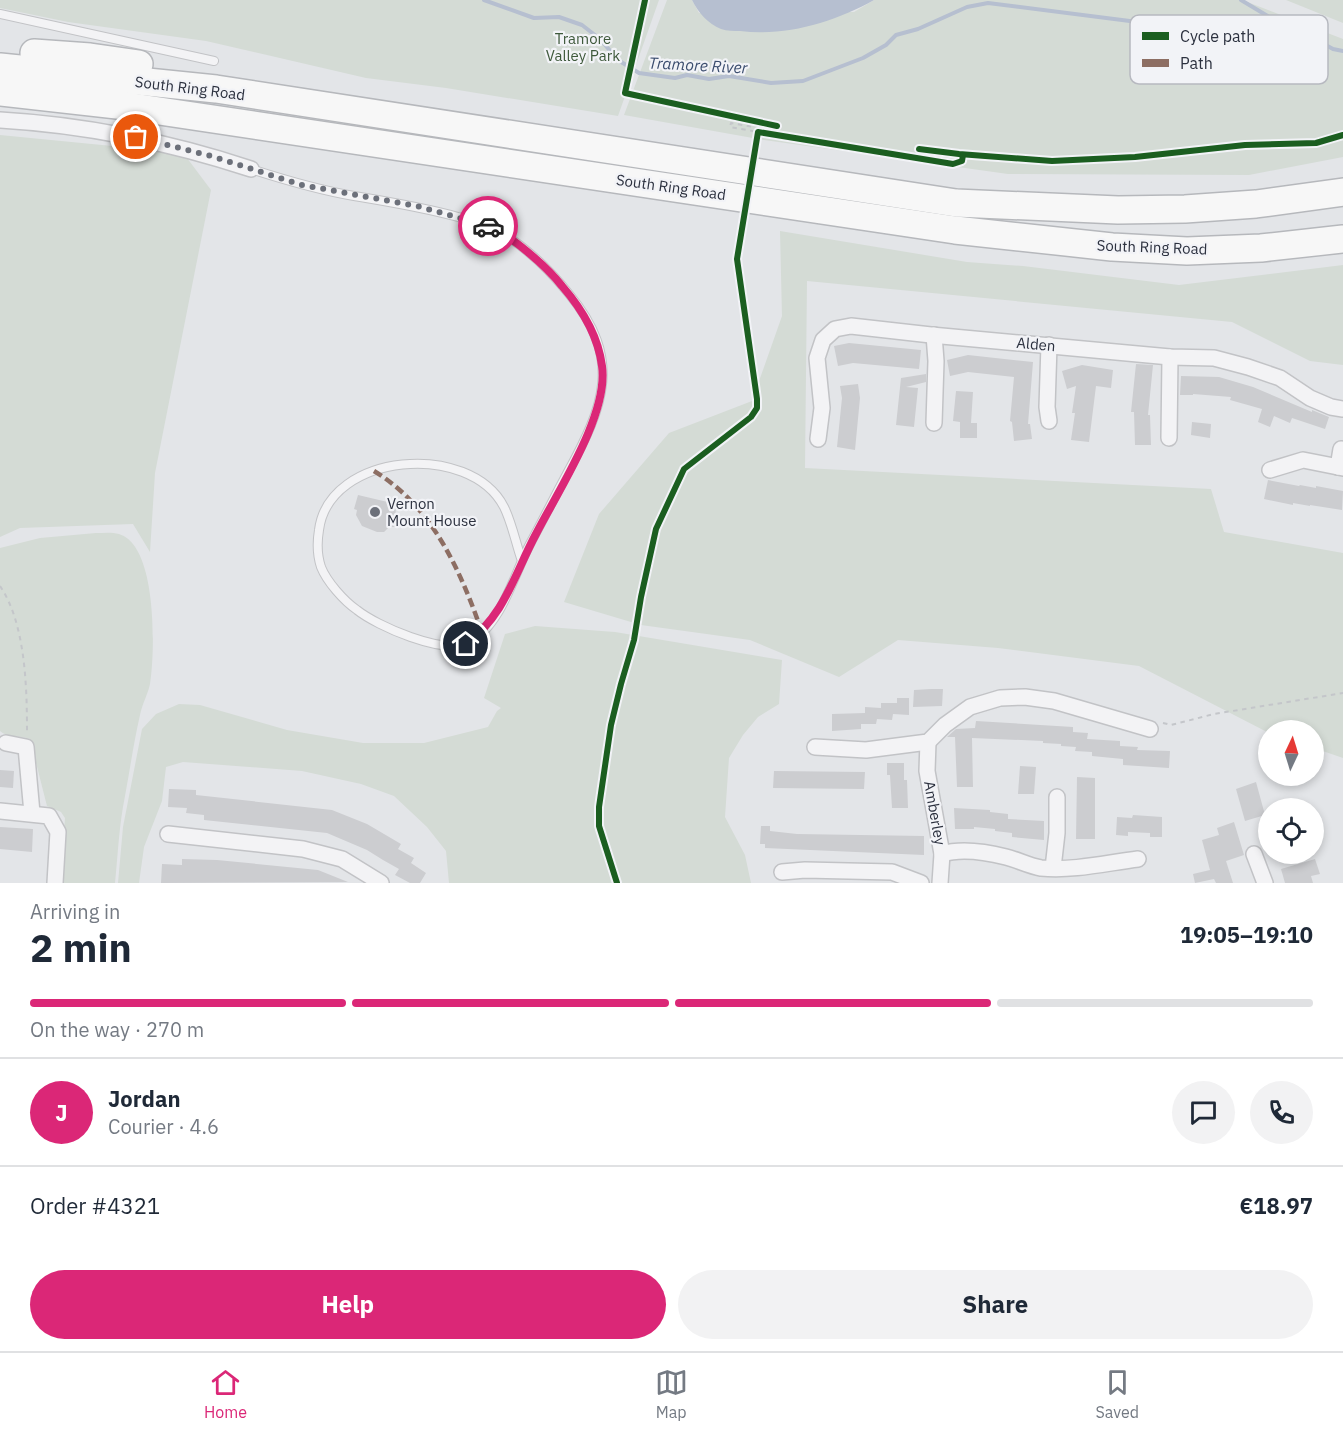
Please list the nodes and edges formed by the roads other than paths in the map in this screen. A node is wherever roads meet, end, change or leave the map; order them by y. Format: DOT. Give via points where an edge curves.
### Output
graph roads {
  1 [pos="0,14"];
  2 [pos="0,50"];
  3 [pos="214,61"];
  4 [pos="0,67"];
  5 [pos="0,92"];
  6 [pos="0,105"];
  7 [pos="126,106"];
  8 [pos="0,120"];
  9 [pos="464,126"];
  10 [pos="251,169"];
  11 [pos="1343,192"];
  12 [pos="1343,239"];
  13 [pos="934,335"];
  14 [pos="1049,345"];
  15 [pos="1170,357"];
  16 [pos="1343,409"];
  17 [pos="1049,421"];
  18 [pos="933,423"];
  19 [pos="1169,438"];
  20 [pos="818,439"];
  21 [pos="1341,449"];
  22 [pos="1340,467"];
  23 [pos="1270,470"];
  24 [pos="522,561"];
  25 [pos="1150,729"];
  26 [pos="928,742"];
  27 [pos="6,743"];
  28 [pos="815,747"];
  29 [pos="1057,796"];
  30 [pos="0,811"];
  31 [pos="32,813"];
  32 [pos="168,834"];
  33 [pos="942,854"];
  34 [pos="1254,854"];
  35 [pos="1138,859"];
  36 [pos="1053,868"];
  37 [pos="782,872"];
  38 [pos="56,883"];
  39 [pos="381,883"];
  40 [pos="921,883"];
  41 [pos="940,883"];
  42 [pos="1265,883"];
  1 -- 3 [label="lane"];
  2 -- 9 [label="highway" via="90,57 240,78 363,99"];
  4 -- 9 [label="highway, South Ring Road" via="216,89"];
  5 -- 7 [label="highway, South Ring Road"];
  6 -- 7 [label="highway"];
  7 -- 12 [label="highway, South Ring Road" via="955,230 1187,251"];
  8 -- 10 [label="street" via="117,134"];
  9 -- 11 [label="highway, South Ring Road" via="956,203 1185,209"];
  10 -- 24 [label="lane" via="302,185 417,206 493,228 552,272 575,301 597,342 603,367 599,404 589,433"];
  13 -- 14 [label="street, Alden"];
  13 -- 18 [label="street"];
  13 -- 20 [label="street, Alden" via="851,326 835,329 823,340 817,358 822,408 814,419"];
  14 -- 15 [label="street, Alden"];
  14 -- 17 [label="street"];
  15 -- 16 [label="street, Alden" via="1214,358 1248,367 1280,378 1310,398"];
  15 -- 19 [label="street" via="1175,418"];
  21 -- 22 [label="street"];
  22 -- 23 [label="street" via="1303,460"];
  24 -- 24 [label="lane" via="493,620 482,632 466,644 427,642 375,623 335,588 321,568 317,545 320,520 332,498 353,479 404,465 432,464 456,469 491,491 504,506"];
  25 -- 26 [label="street" via="1054,701 1000,698 970,707"];
  26 -- 28 [label="street" via="866,750"];
  26 -- 33 [label="street, Amberley" via="927,771"];
  27 -- 31 [label="street" via="26,747"];
  29 -- 36 [label="street"];
  30 -- 31 [label="street"];
  31 -- 38 [label="street" via="49,816 58,832"];
  32 -- 39 [label="street" via="303,849 342,859"];
  33 -- 36 [label="street" via="982,853"];
  33 -- 41 [label="street, Amberley"];
  34 -- 42 [label="street"];
  35 -- 36 [label="street"];
  37 -- 40 [label="street" via="892,873"];
}
